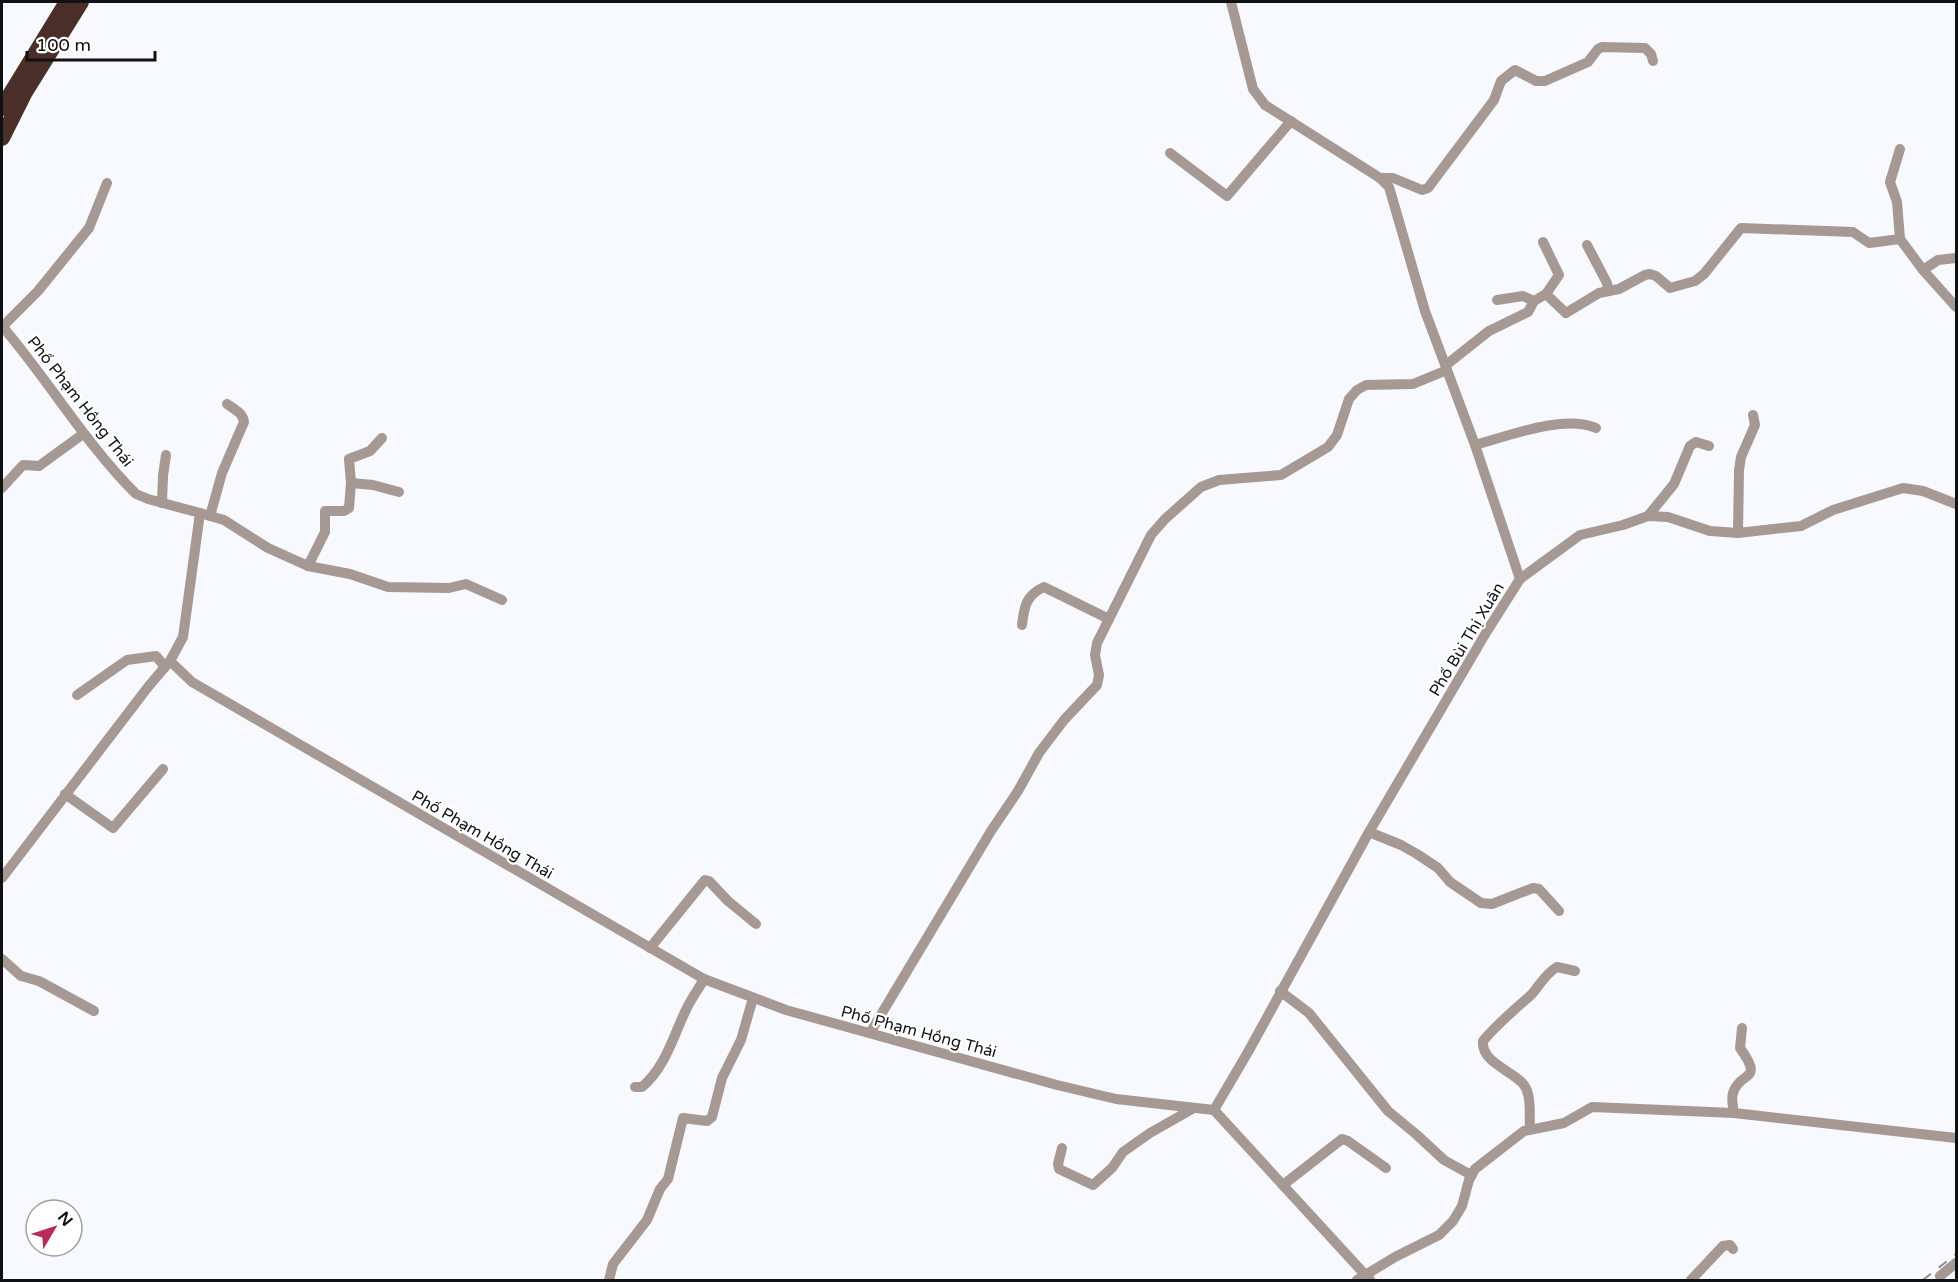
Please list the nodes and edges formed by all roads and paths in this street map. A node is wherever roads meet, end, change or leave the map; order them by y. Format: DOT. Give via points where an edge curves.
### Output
graph roads {
  1 [pos="67,2"];
  2 [pos="81,2"];
  3 [pos="1231,2"];
  4 [pos="1653,61"];
  5 [pos="7,112"];
  6 [pos="1293,123"];
  7 [pos="2,138"];
  8 [pos="1900,149"];
  9 [pos="1170,153"];
  10 [pos="1380,178"];
  11 [pos="107,183"];
  12 [pos="1900,239"];
  13 [pos="1543,242"];
  14 [pos="1587,245"];
  15 [pos="1956,258"];
  16 [pos="1923,270"];
  17 [pos="1608,290"];
  18 [pos="1546,294"];
  19 [pos="1497,300"];
  20 [pos="1534,301"];
  21 [pos="1956,307"];
  22 [pos="2,327"];
  23 [pos="1447,367"];
  24 [pos="227,404"];
  25 [pos="1753,415"];
  26 [pos="1596,428"];
  27 [pos="83,434"];
  28 [pos="382,438"];
  29 [pos="1475,445"];
  30 [pos="1709,446"];
  31 [pos="166,455"];
  32 [pos="351,483"];
  33 [pos="2,488"];
  34 [pos="399,492"];
  35 [pos="162,503"];
  36 [pos="1956,504"];
  37 [pos="205,514"];
  38 [pos="1648,516"];
  39 [pos="1738,533"];
  40 [pos="308,566"];
  41 [pos="1520,579"];
  42 [pos="502,600"];
  43 [pos="1109,619"];
  44 [pos="1022,625"];
  45 [pos="167,664"];
  46 [pos="77,695"];
  47 [pos="163,769"];
  48 [pos="65,794"];
  49 [pos="1369,832"];
  50 [pos="2,878"];
  51 [pos="1559,911"];
  52 [pos="756,924"];
  53 [pos="650,948"];
  54 [pos="2,959"];
  55 [pos="1575,971"];
  56 [pos="704,979"];
  57 [pos="1280,991"];
  58 [pos="753,998"];
  59 [pos="94,1011"];
  60 [pos="1742,1028"];
  61 [pos="870,1033"];
  62 [pos="635,1087"];
  63 [pos="1194,1107"];
  64 [pos="1214,1110"];
  65 [pos="1734,1113"];
  66 [pos="1530,1128"];
  67 [pos="1956,1138"];
  68 [pos="1062,1148"];
  69 [pos="1386,1168"];
  70 [pos="1471,1175"];
  71 [pos="1283,1185"];
  72 [pos="1733,1249"];
  73 [pos="1956,1263"];
  74 [pos="1940,1276"];
  75 [pos="1365,1279"];
  76 [pos="609,1281"];
  77 [pos="1691,1281"];
  1 -- 5 [label="highway"];
  2 -- 5 [label="highway" via="25,92"];
  3 -- 6 [label="street, Phố Bùi Thị Xuân" via="1253,89 1265,105"];
  4 -- 10 [label="street" via="1645,48 1602,47 1588,62 1545,81 1536,81 1515,70 1501,81 1494,100 1428,188 1422,190 1394,178"];
  5 -- 7 [label="highway"];
  6 -- 9 [label="street" via="1227,196"];
  6 -- 10 [label="street, Phố Bùi Thị Xuân"];
  8 -- 12 [label="street" via="1890,182 1897,202"];
  10 -- 23 [label="street, Phố Bùi Thị Xuân" via="1391,193 1425,311"];
  11 -- 22 [label="street" via="89,228 38,291"];
  12 -- 16 [label="street"];
  12 -- 17 [label="street" via="1873,243 1853,232 1741,228 1695,280 1671,288 1650,274"];
  13 -- 18 [label="street" via="1559,275"];
  14 -- 17 [label="street"];
  15 -- 16 [label="street" via="1938,260"];
  16 -- 21 [label="street"];
  17 -- 18 [label="street" via="1566,313"];
  18 -- 20 [label="street"];
  19 -- 20 [label="street" via="1523,296"];
  20 -- 23 [label="street" via="1525,315 1489,331"];
  22 -- 27 [label="street, Phố Phạm Hồng Thái"];
  23 -- 29 [label="street, Phố Bùi Thị Xuân"];
  23 -- 43 [label="street" via="1413,384 1366,385 1357,390 1349,399 1333,442 1289,471 1272,477 1219,480 1193,493 1151,535"];
  24 -- 37 [label="street" via="244,422"];
  25 -- 39 [label="street" via="1755,425 1739,470"];
  26 -- 29 [label="street" via="1575,423 1549,426"];
  27 -- 33 [label="street" via="39,466 23,465"];
  27 -- 35 [label="street, Phố Phạm Hồng Thái" via="136,494"];
  28 -- 32 [label="street" via="370,451 349,459"];
  29 -- 41 [label="street, Phố Bùi Thị Xuân"];
  30 -- 38 [label="street" via="1696,442 1690,446 1674,484"];
  31 -- 35 [label="street"];
  32 -- 34 [label="street" via="373,484"];
  32 -- 40 [label="street" via="347,510 325,511 325,532"];
  35 -- 37 [label="street, Phố Phạm Hồng Thái"];
  36 -- 39 [label="street" via="1903,488 1833,510 1801,526"];
  37 -- 40 [label="street, Phố Phạm Hồng Thái" via="224,520 274,551"];
  37 -- 45 [label="street" via="183,637"];
  38 -- 39 [label="street"];
  38 -- 41 [label="street" via="1580,535"];
  40 -- 42 [label="street, Phố Phạm Hồng Thái" via="388,587 441,589 466,584"];
  41 -- 49 [label="street, Phố Bùi Thị Xuân"];
  43 -- 44 [label="street" via="1044,587 1025,604"];
  43 -- 61 [label="street" via="1095,649 1097,685 1039,753"];
  45 -- 46 [label="street" via="156,656 128,660"];
  45 -- 48 [label="street"];
  45 -- 53 [label="street, Phố Phạm Hồng Thái"];
  47 -- 48 [label="street" via="113,828"];
  48 -- 50 [label="street"];
  49 -- 51 [label="street" via="1417,854 1481,903 1492,904 1533,888 1539,889"];
  49 -- 57 [label="street, Phố Bùi Thị Xuân"];
  52 -- 53 [label="street" via="707,880"];
  53 -- 56 [label="street, Phố Phạm Hồng Thái"];
  54 -- 59 [label="street" via="21,976 39,981"];
  55 -- 66 [label="street" via="1557,967 1551,971 1483,1041 1482,1047 1496,1064 1526,1086"];
  56 -- 58 [label="street, Phố Phạm Hồng Thái"];
  56 -- 62 [label="street" via="653,1076 642,1087"];
  57 -- 64 [label="street, Phố Bùi Thị Xuân"];
  57 -- 70 [label="street" via="1308,1013 1388,1111 1444,1160"];
  58 -- 61 [label="street, Phố Phạm Hồng Thái"];
  58 -- 76 [label="street" via="741,1040 722,1078 712,1117 707,1121 683,1118 668,1179 647,1220 613,1264"];
  60 -- 65 [label="street" via="1740,1048 1751,1070 1735,1087"];
  61 -- 63 [label="street, Phố Phạm Hồng Thái" via="1116,1099"];
  63 -- 64 [label="street, Phố Phạm Hồng Thái"];
  63 -- 68 [label="street" via="1123,1152 1093,1185 1059,1169"];
  64 -- 71 [label="street"];
  65 -- 66 [label="street" via="1599,1106 1557,1125"];
  65 -- 67 [label="street"];
  66 -- 70 [label="street"];
  69 -- 71 [label="street" via="1341,1138"];
  70 -- 75 [label="street" via="1462,1206 1446,1229"];
  71 -- 75 [label="street"];
  72 -- 77 [label="street" via="1723,1246"];
  73 -- 74 [label="street"];
}
